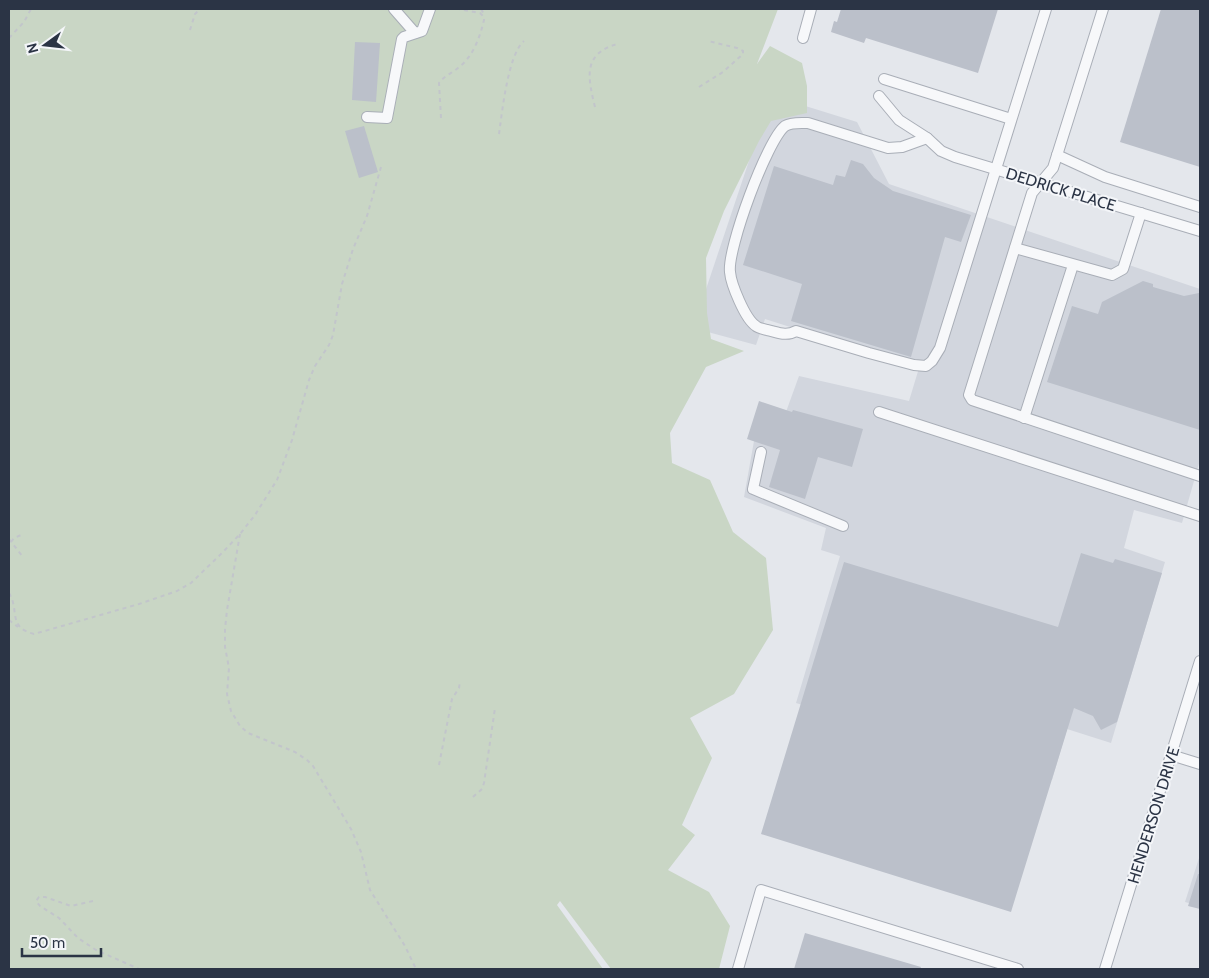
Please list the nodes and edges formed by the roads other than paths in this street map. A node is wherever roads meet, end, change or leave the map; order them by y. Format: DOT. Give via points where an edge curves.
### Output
graph roads {
  1 [pos="394,9"];
  2 [pos="430,9"];
  3 [pos="811,9"];
  4 [pos="1046,9"];
  5 [pos="1103,9"];
  6 [pos="419,32"];
  7 [pos="803,38"];
  8 [pos="884,79"];
  9 [pos="879,96"];
  10 [pos="367,117"];
  11 [pos="1011,119"];
  12 [pos="927,138"];
  13 [pos="1057,155"];
  14 [pos="996,169"];
  15 [pos="1039,182"];
  16 [pos="1200,207"];
  17 [pos="1141,213"];
  18 [pos="1200,231"];
  19 [pos="1015,248"];
  20 [pos="1073,265"];
  21 [pos="879,412"];
  22 [pos="1024,418"];
  23 [pos="761,452"];
  24 [pos="1200,476"];
  25 [pos="1200,516"];
  26 [pos="843,526"];
  27 [pos="1200,661"];
  28 [pos="1171,755"];
  29 [pos="1200,764"];
  30 [pos="738,969"];
  31 [pos="1018,969"];
  32 [pos="1105,969"];
  1 -- 6 [label="street"];
  2 -- 6 [label="street"];
  3 -- 7 [label="street"];
  4 -- 11 [label="street"];
  5 -- 13 [label="street"];
  6 -- 10 [label="street" via="402,39 387,118"];
  8 -- 11 [label="street"];
  9 -- 12 [label="street, DEDRICK PLACE" via="899,120"];
  11 -- 14 [label="street"];
  12 -- 14 [label="street, DEDRICK PLACE" via="941,151"];
  12 -- 14 [label="street" via="902,147 888,148 808,123 786,126 765,158 730,255 732,280 745,314 756,327 786,335 796,331 926,366 940,348"];
  13 -- 15 [label="street" via="1053,168"];
  13 -- 16 [label="street" via="1105,177"];
  14 -- 15 [label="street, DEDRICK PLACE"];
  15 -- 17 [label="street, DEDRICK PLACE"];
  15 -- 19 [label="street"];
  17 -- 18 [label="street, DEDRICK PLACE"];
  17 -- 20 [label="street" via="1123,269 1112,276"];
  19 -- 20 [label="street"];
  19 -- 22 [label="street" via="969,395 972,400"];
  20 -- 22 [label="street"];
  21 -- 25 [label="street"];
  22 -- 24 [label="street"];
  23 -- 26 [label="street" via="753,489"];
  27 -- 28 [label="street, HENDERSON DRIVE"];
  28 -- 29 [label="street"];
  28 -- 32 [label="street, HENDERSON DRIVE"];
  30 -- 31 [label="street" via="761,890"];
}
